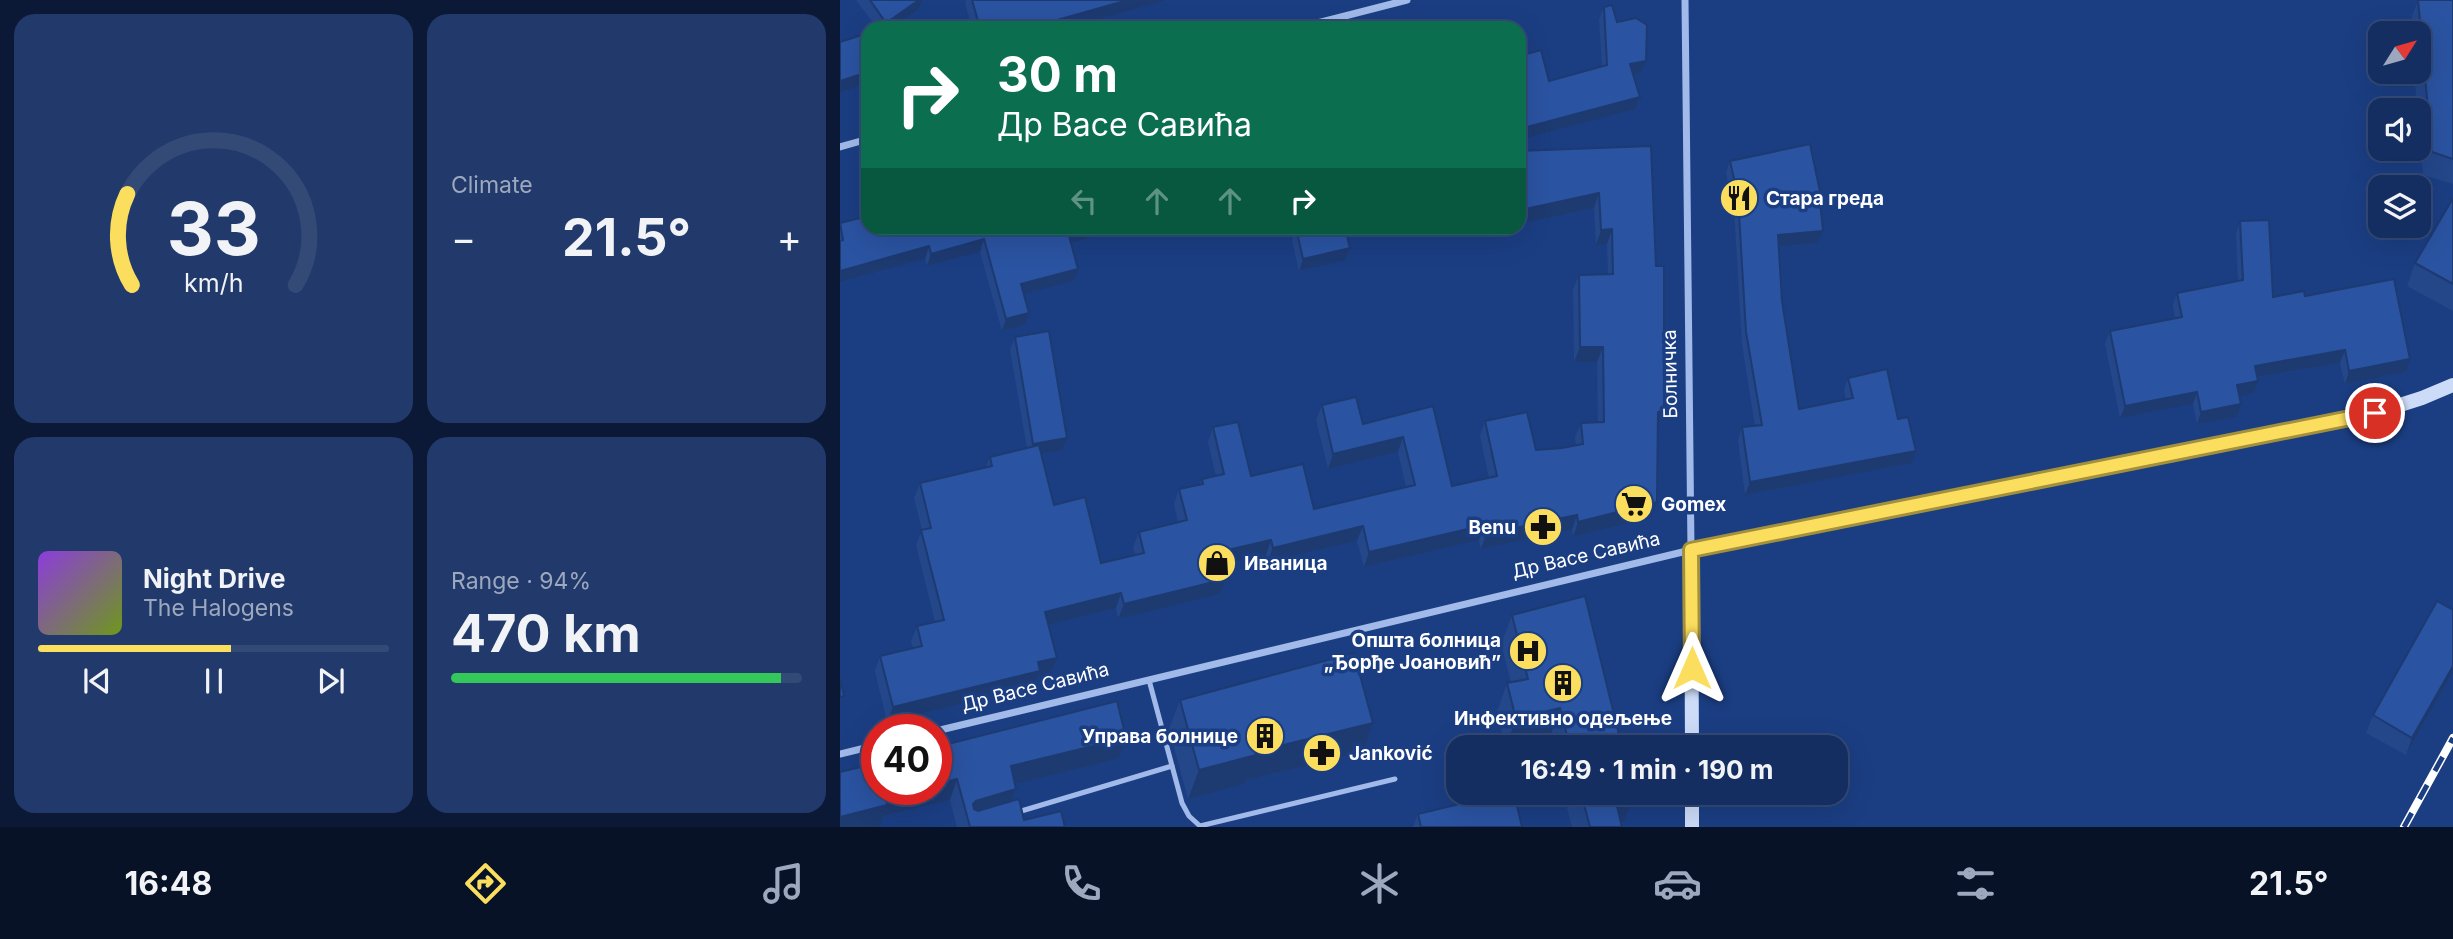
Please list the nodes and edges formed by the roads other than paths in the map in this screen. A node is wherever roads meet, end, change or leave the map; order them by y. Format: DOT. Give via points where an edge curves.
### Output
graph roads {
  1 [pos="1407,0"];
  2 [pos="1685,0"];
  3 [pos="1325,21"];
  4 [pos="861,141"];
  5 [pos="840,146"];
  6 [pos="2453,385"];
  7 [pos="1691,550"];
  8 [pos="1149,680"];
  9 [pos="952,727"];
  10 [pos="1692,735"];
  11 [pos="861,749"];
  12 [pos="840,754"];
  13 [pos="1172,766"];
  14 [pos="1395,779"];
  15 [pos="1692,805"];
  16 [pos="1006,816"];
  17 [pos="1692,827"];
  1 -- 3 [label="street"];
  2 -- 7 [label="street, Болничка"];
  4 -- 5 [label="street"];
  6 -- 7 [label="street, Др Васе Савића" via="2375,413"];
  7 -- 8 [label="street, Др Васе Савића"];
  7 -- 10 [label="street, Болничка"];
  8 -- 9 [label="street, Др Васе Савића"];
  8 -- 13 [label="lane"];
  11 -- 12 [label="street"];
  13 -- 14 [label="lane" via="1182,803 1200,826"];
  13 -- 16 [label="lane"];
  15 -- 17 [label="street"];
}
